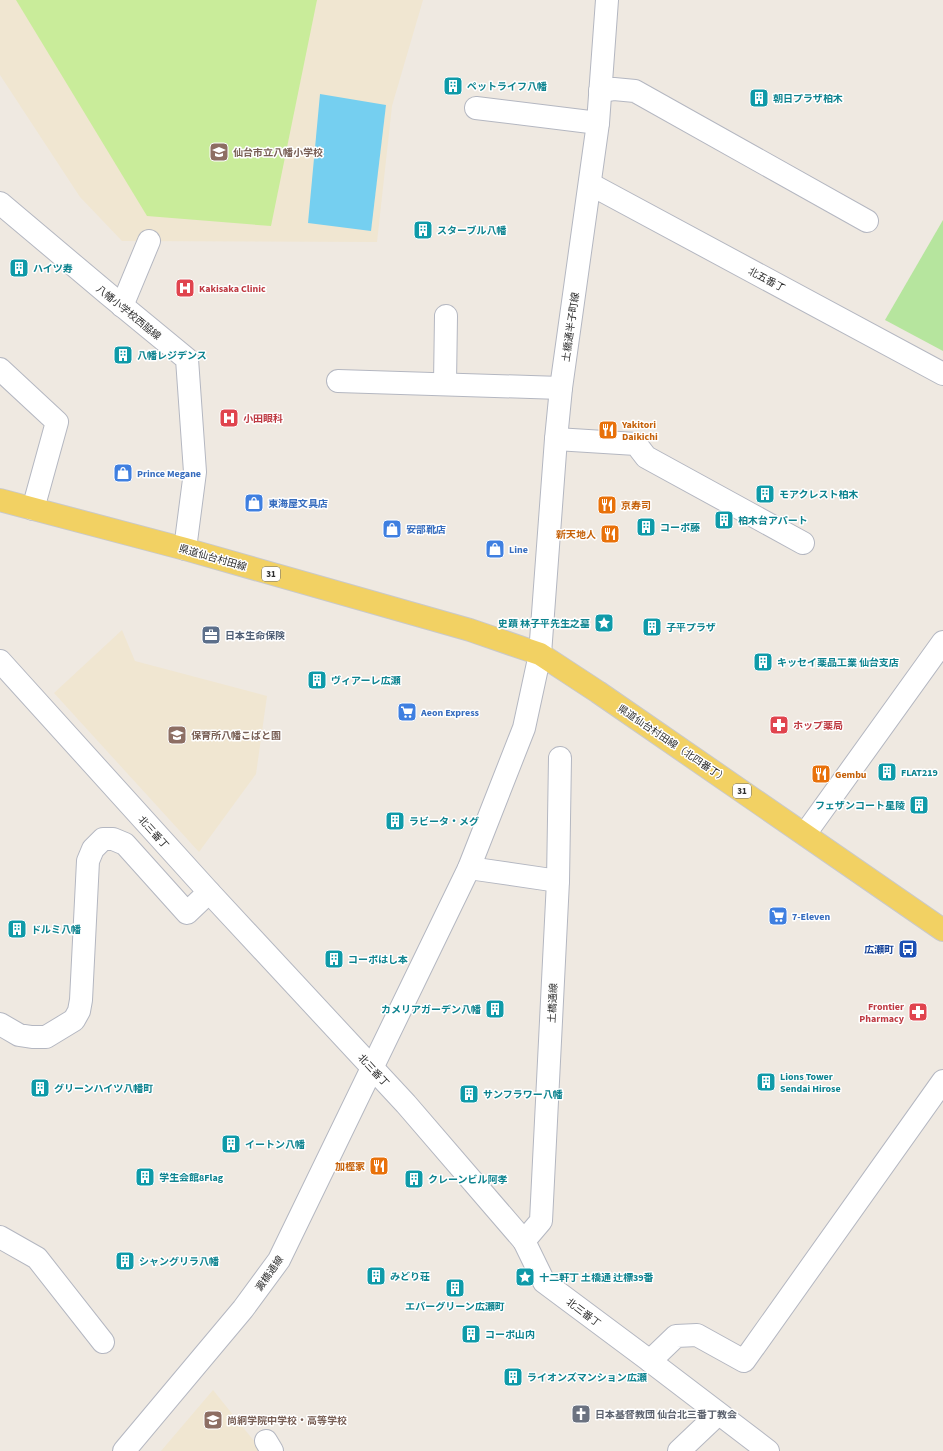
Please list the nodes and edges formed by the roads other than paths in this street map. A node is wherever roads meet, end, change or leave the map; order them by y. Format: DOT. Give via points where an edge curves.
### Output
graph roads {
  1 [pos="607,0"];
  2 [pos="600,91"];
  3 [pos="476,108"];
  4 [pos="598,123"];
  5 [pos="590,184"];
  6 [pos="5,215"];
  7 [pos="867,221"];
  8 [pos="149,241"];
  9 [pos="122,306"];
  10 [pos="446,316"];
  11 [pos="0,369"];
  12 [pos="943,374"];
  13 [pos="338,381"];
  14 [pos="445,383"];
  15 [pos="562,388"];
  16 [pos="556,439"];
  17 [pos="0,500"];
  18 [pos="33,509"];
  19 [pos="803,543"];
  20 [pos="185,549"];
  21 [pos="943,642"];
  22 [pos="540,654"];
  23 [pos="0,661"];
  24 [pos="560,758"];
  25 [pos="805,834"];
  26 [pos="469,868"];
  27 [pos="558,881"];
  28 [pos="209,892"];
  29 [pos="943,930"];
  30 [pos="0,1024"];
  31 [pos="372,1068"];
  32 [pos="943,1081"];
  33 [pos="0,1237"];
  34 [pos="524,1241"];
  35 [pos="104,1342"];
  36 [pos="650,1361"];
  37 [pos="718,1414"];
  38 [pos="124,1451"];
  39 [pos="679,1451"];
  40 [pos="768,1451"];
  1 -- 2 [label="street, 土橋通半子町線"];
  2 -- 4 [label="street, 土橋通半子町線"];
  2 -- 7 [label="street" via="634,91"];
  3 -- 4 [label="street"];
  4 -- 5 [label="street, 土橋通半子町線"];
  5 -- 12 [label="street, 北五番丁"];
  5 -- 15 [label="street, 土橋通半子町線"];
  6 -- 9 [label="street, 八幡小学校西脇線"];
  8 -- 9 [label="street"];
  9 -- 20 [label="street, 八幡小学校西脇線" via="187,359 195,472"];
  10 -- 14 [label="street"];
  11 -- 18 [label="street" via="57,422"];
  13 -- 14 [label="street"];
  14 -- 15 [label="street"];
  15 -- 16 [label="street, 土橋通半子町線"];
  16 -- 19 [label="street" via="636,444 646,457"];
  16 -- 22 [label="street, 土橋通半子町線"];
  17 -- 18 [label="main road, 県道仙台村田線 / 31"];
  18 -- 20 [label="main road, 県道仙台村田線 / 31"];
  20 -- 22 [label="main road, 県道仙台村田線 / 31" via="446,622"];
  21 -- 25 [label="street"];
  22 -- 25 [label="main road, 県道仙台村田線（北四番丁） / 31"];
  22 -- 26 [label="street, 土橋通半子町線" via="524,728"];
  23 -- 28 [label="street, 北三番丁"];
  24 -- 27 [label="street, 土橋通線"];
  25 -- 29 [label="main road, 県道仙台村田線（北四番丁） / 31"];
  26 -- 27 [label="street"];
  26 -- 31 [label="street, 澱橋通線"];
  27 -- 34 [label="street, 土橋通線" via="540,1221"];
  28 -- 30 [label="street" via="186,913 125,844 113,839 103,839 93,849 88,861 81,1000 74,1020 46,1037 19,1035"];
  28 -- 31 [label="street, 北三番丁"];
  31 -- 34 [label="street, 北三番丁"];
  31 -- 38 [label="street, 澱橋通線" via="279,1260 243,1309"];
  32 -- 36 [label="street" via="744,1361 697,1335 676,1336"];
  33 -- 35 [label="street" via="37,1258"];
  34 -- 36 [label="street, 北三番丁" via="544,1282"];
  36 -- 37 [label="street, 北三番丁"];
  37 -- 39 [label="street"];
  37 -- 40 [label="street, 北三番丁"];
}
